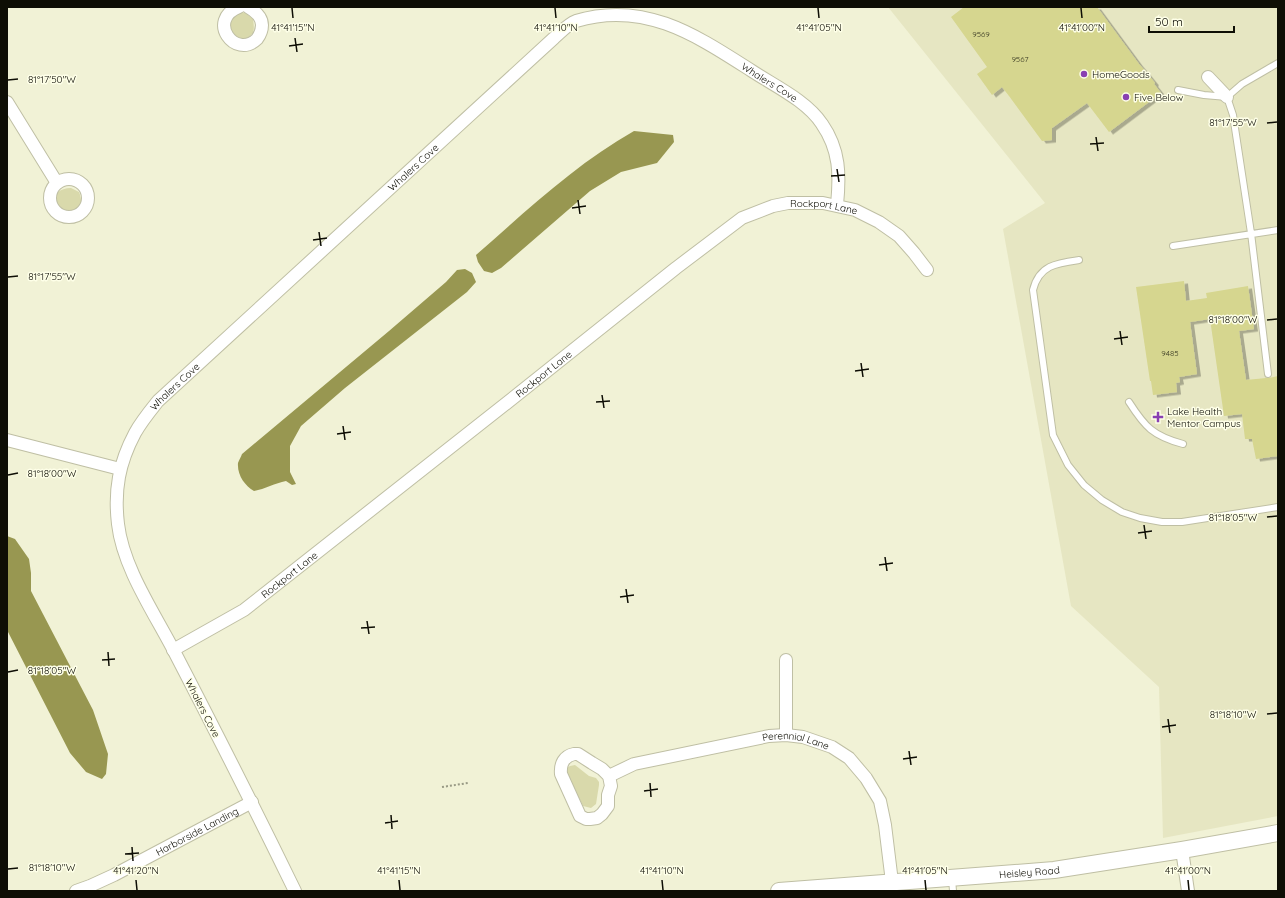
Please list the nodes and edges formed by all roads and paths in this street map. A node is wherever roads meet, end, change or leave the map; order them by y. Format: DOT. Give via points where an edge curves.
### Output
graph roads {
  1 [pos="248,7"];
  2 [pos="234,8"];
  3 [pos="636,9"];
  4 [pos="596,10"];
  5 [pos="1278,63"];
  6 [pos="1208,78"];
  7 [pos="1178,90"];
  8 [pos="1227,97"];
  9 [pos="7,102"];
  10 [pos="57,183"];
  11 [pos="837,205"];
  12 [pos="1278,230"];
  13 [pos="1251,233"];
  14 [pos="1173,246"];
  15 [pos="1079,260"];
  16 [pos="926,270"];
  17 [pos="1268,374"];
  18 [pos="1129,402"];
  19 [pos="7,440"];
  20 [pos="1182,444"];
  21 [pos="120,469"];
  22 [pos="1278,507"];
  23 [pos="174,650"];
  24 [pos="786,660"];
  25 [pos="786,735"];
  26 [pos="609,776"];
  27 [pos="468,783"];
  28 [pos="442,787"];
  29 [pos="252,802"];
  30 [pos="1278,833"];
  31 [pos="1182,850"];
  32 [pos="952,884"];
  33 [pos="887,885"];
  34 [pos="76,891"];
  35 [pos="295,891"];
  36 [pos="779,891"];
  37 [pos="1188,891"];
  1 -- 2 [label="street" via="259,15 262,30 259,37 246,45 232,42 224,29 227,15"];
  3 -- 4 [label="street, Whalers Cove"];
  3 -- 11 [label="street, Whalers Cove" via="683,26 808,108 822,124 837,158"];
  4 -- 21 [label="street, Whalers Cove" via="574,21 554,38 158,401 135,432"];
  5 -- 8 [label="lane" via="1242,84"];
  6 -- 8 [label="street"];
  7 -- 8 [label="lane"];
  8 -- 13 [label="lane" via="1233,115"];
  9 -- 10 [label="street"];
  11 -- 16 [label="street, Rockport Lane" via="855,210 888,227 908,245"];
  11 -- 23 [label="street, Rockport Lane" via="800,202 773,206 742,218 244,610"];
  12 -- 13 [label="lane"];
  13 -- 14 [label="lane"];
  13 -- 17 [label="lane"];
  15 -- 22 [label="lane" via="1057,263 1042,271 1035,281 1033,290 1053,435 1068,465 1084,485 1122,512 1162,522 1182,522"];
  18 -- 20 [label="lane" via="1151,431 1166,440"];
  19 -- 21 [label="street"];
  21 -- 23 [label="street, Whalers Cove" via="117,510 121,542 135,577"];
  23 -- 29 [label="street, Whalers Cove"];
  24 -- 25 [label="street"];
  25 -- 26 [label="street, Perennial Lane" via="769,736 634,764"];
  25 -- 33 [label="street, Perennial Lane" via="803,737 832,747 849,758 866,778 880,801 885,825"];
  26 -- 26 [label="street" via="578,754 569,755 564,759 561,774 580,816 586,819 597,818 608,806 611,786"];
  27 -- 28 [label="path"];
  29 -- 34 [label="street, Harborside Landing" via="114,875"];
  29 -- 35 [label="street, Whalers Cove"];
  30 -- 31 [label="street, Heisley Road"];
  31 -- 32 [label="street, Heisley Road"];
  31 -- 37 [label="street"];
  32 -- 33 [label="street, Heisley Road"];
  33 -- 36 [label="street, Heisley Road"];
}
